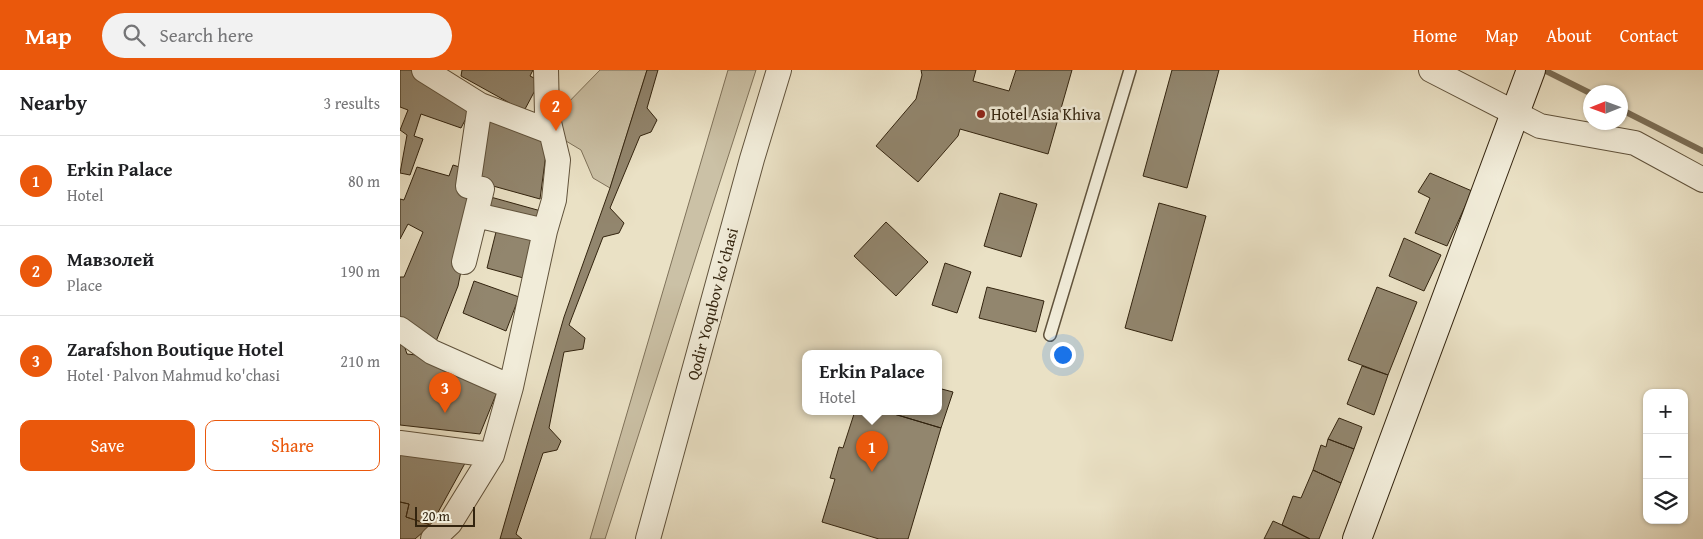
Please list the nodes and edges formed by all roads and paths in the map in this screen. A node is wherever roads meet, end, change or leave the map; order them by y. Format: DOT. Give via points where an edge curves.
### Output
graph roads {
  1 [pos="424,70"];
  2 [pos="546,70"];
  3 [pos="779,70"];
  4 [pos="1130,70"];
  5 [pos="1431,70"];
  6 [pos="1523,92"];
  7 [pos="480,105"];
  8 [pos="551,132"];
  9 [pos="1703,180"];
  10 [pos="476,215"];
  11 [pos="545,231"];
  12 [pos="464,262"];
  13 [pos="400,329"];
  14 [pos="1050,335"];
  15 [pos="511,387"];
  16 [pos="400,443"];
  17 [pos="492,455"];
  18 [pos="433,539"];
  19 [pos="648,539"];
  20 [pos="1357,539"];
  1 -- 7 [label="street"];
  2 -- 8 [label="street"];
  3 -- 19 [label="street, Qodir Yoqubov ko'chasi"];
  4 -- 14 [label="lane"];
  5 -- 6 [label="street"];
  6 -- 9 [label="street" via="1540,126 1635,143"];
  6 -- 20 [label="main road"];
  7 -- 8 [label="street"];
  7 -- 10 [label="street" via="468,186 482,189"];
  8 -- 11 [label="street" via="558,160 554,200"];
  10 -- 11 [label="street"];
  10 -- 12 [label="street"];
  11 -- 15 [label="street"];
  13 -- 15 [label="street" via="432,352"];
  15 -- 17 [label="street"];
  16 -- 17 [label="street"];
  17 -- 18 [label="street" via="450,523"];
}
